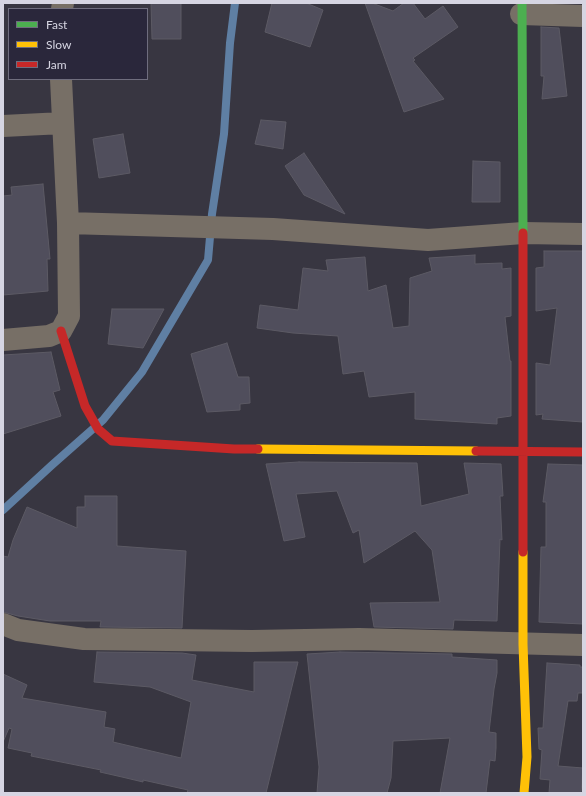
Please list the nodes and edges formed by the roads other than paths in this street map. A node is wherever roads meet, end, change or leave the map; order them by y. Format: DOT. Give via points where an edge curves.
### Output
graph roads {
  1 [pos="521,9"];
  2 [pos="583,16"];
  3 [pos="61,80"];
  4 [pos="63,123"];
  5 [pos="3,126"];
  6 [pos="68,223"];
  7 [pos="523,233"];
  8 [pos="583,234"];
  9 [pos="61,331"];
  10 [pos="3,340"];
  11 [pos="524,452"];
  12 [pos="583,452"];
  13 [pos="3,624"];
  14 [pos="523,644"];
  15 [pos="583,645"];
  16 [pos="524,793"];
  1 -- 2 [label="street"];
  1 -- 7 [label="street"];
  3 -- 4 [label="street"];
  4 -- 5 [label="street"];
  4 -- 6 [label="street"];
  6 -- 7 [label="street" via="273,229 428,240"];
  6 -- 9 [label="street" via="69,316"];
  7 -- 8 [label="street"];
  7 -- 11 [label="street"];
  9 -- 10 [label="street" via="49,336"];
  9 -- 11 [label="street" via="85,406 98,429 112,441 234,449"];
  11 -- 12 [label="street"];
  11 -- 14 [label="street"];
  13 -- 14 [label="street" via="18,630 84,639 359,639"];
  14 -- 15 [label="street"];
  14 -- 16 [label="street" via="527,757"];
}
